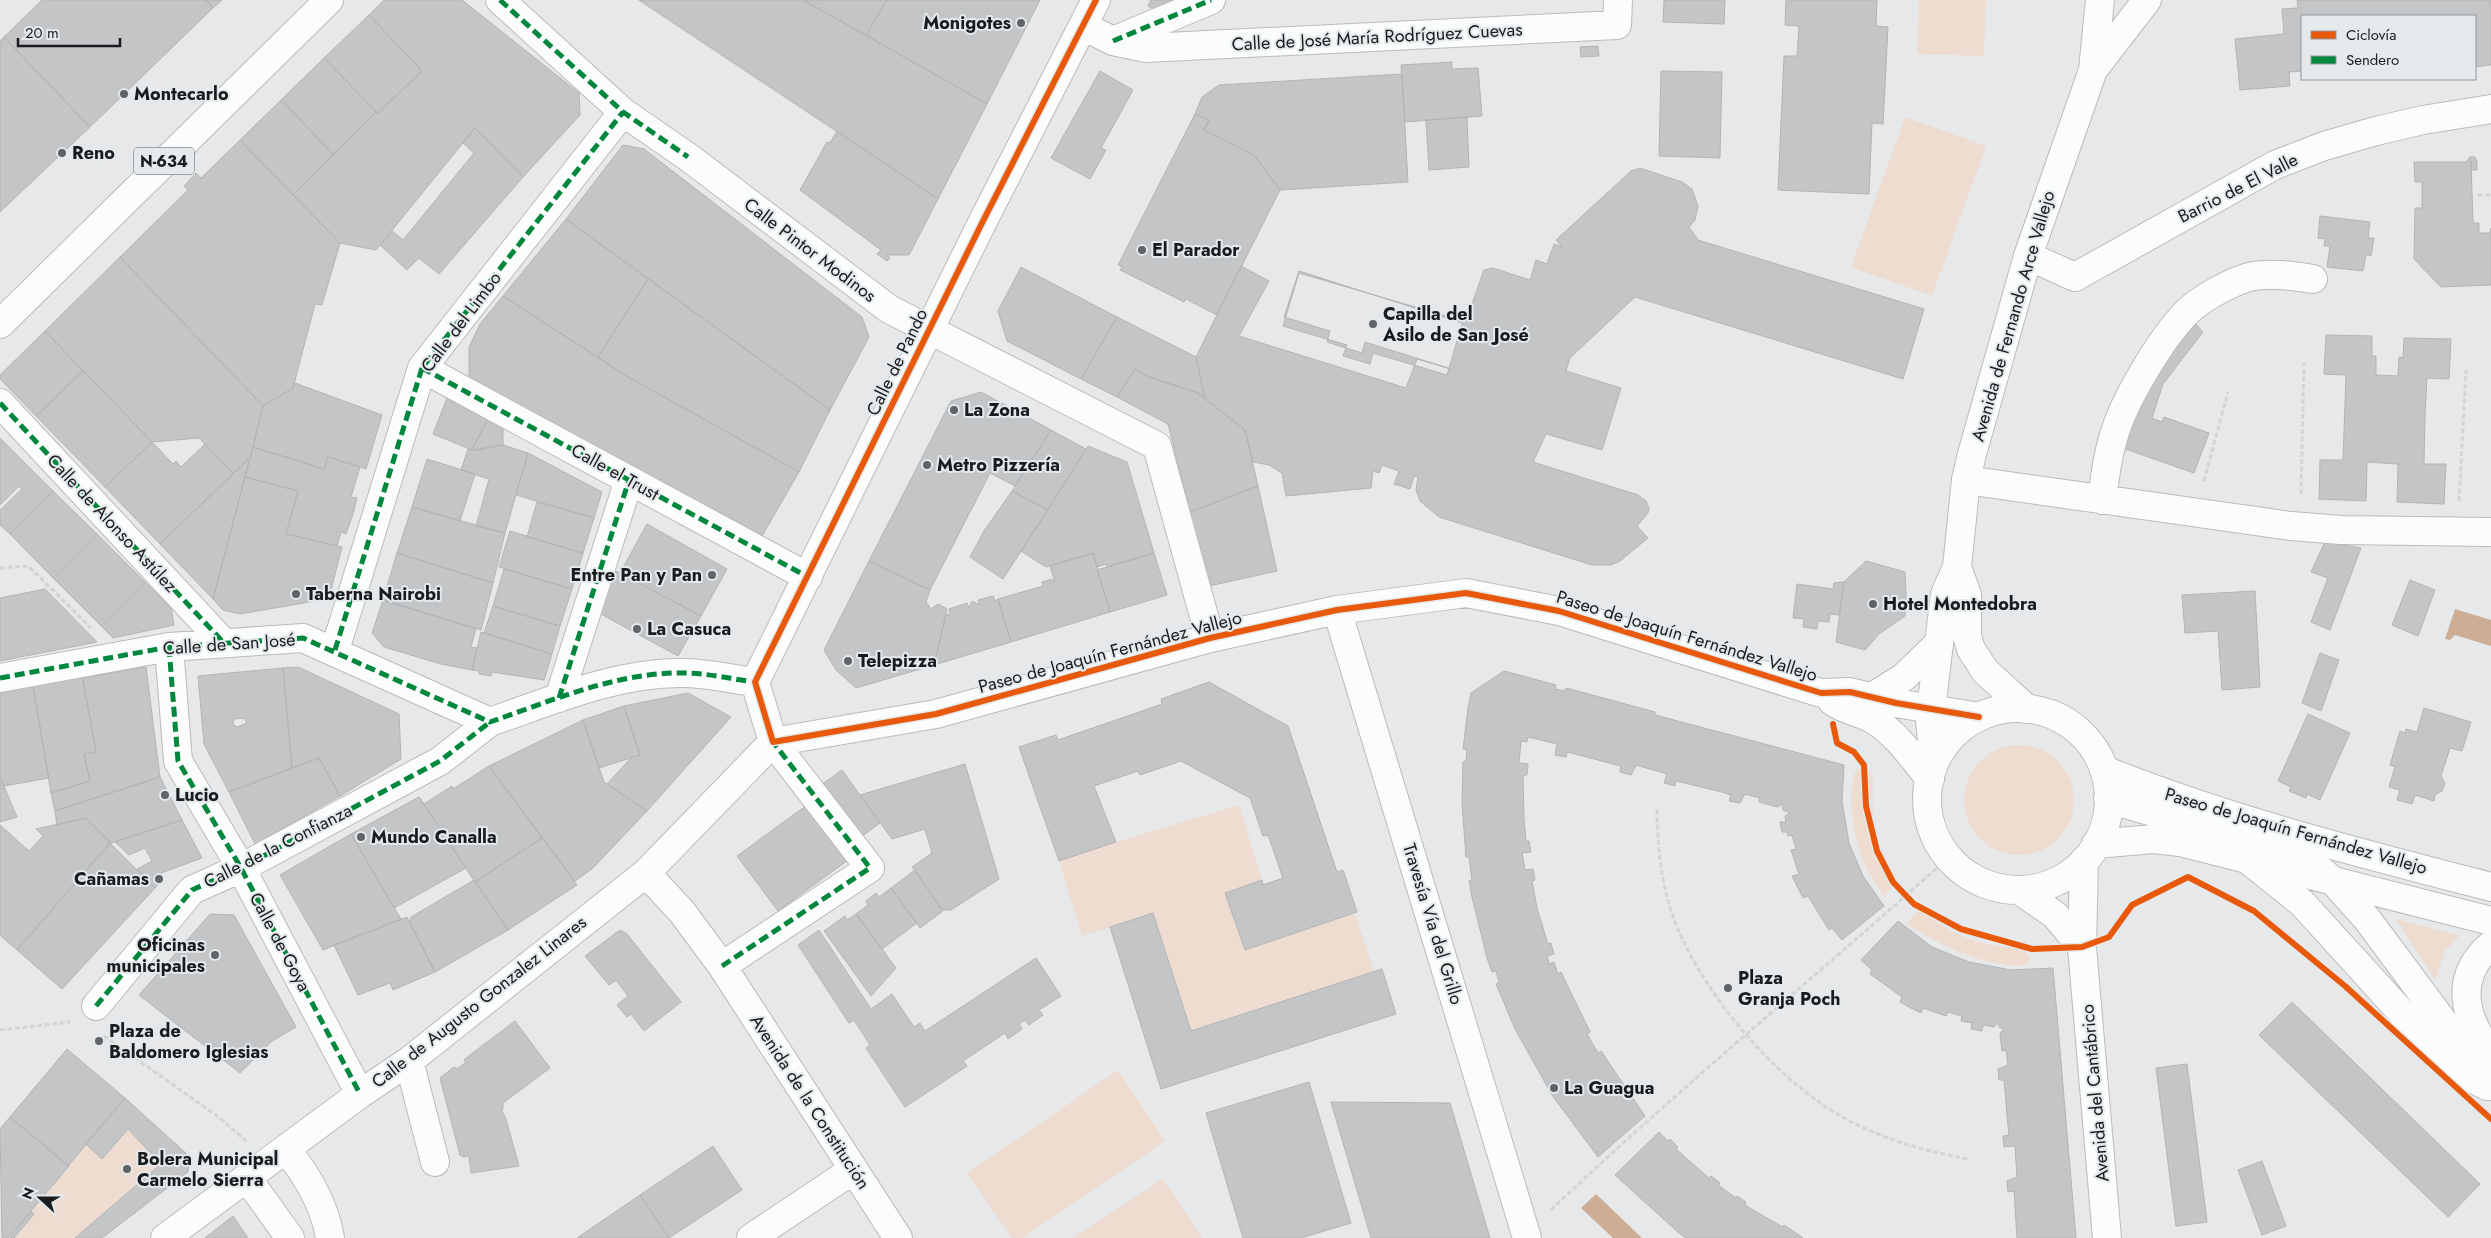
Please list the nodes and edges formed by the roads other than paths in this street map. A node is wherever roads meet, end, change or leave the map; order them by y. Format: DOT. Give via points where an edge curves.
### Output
graph roads {
  1 [pos="329,0"];
  2 [pos="500,0"];
  3 [pos="1096,0"];
  4 [pos="1211,0"];
  5 [pos="2100,0"];
  6 [pos="2146,0"];
  7 [pos="1618,12"];
  8 [pos="1083,26"];
  9 [pos="1113,41"];
  10 [pos="2093,70"];
  11 [pos="2491,109"];
  12 [pos="623,112"];
  13 [pos="2028,256"];
  14 [pos="2314,279"];
  15 [pos="0,324"];
  16 [pos="930,331"];
  17 [pos="422,368"];
  18 [pos="0,404"];
  19 [pos="1157,446"];
  20 [pos="629,480"];
  21 [pos="1966,480"];
  22 [pos="2102,500"];
  23 [pos="2491,532"];
  24 [pos="1957,567"];
  25 [pos="808,577"];
  26 [pos="1337,610"];
  27 [pos="1210,638"];
  28 [pos="1939,642"];
  29 [pos="224,643"];
  30 [pos="170,648"];
  31 [pos="335,650"];
  32 [pos="0,678"];
  33 [pos="755,682"];
  34 [pos="1821,692"];
  35 [pos="1872,697"];
  36 [pos="559,698"];
  37 [pos="1929,709"];
  38 [pos="2028,709"];
  39 [pos="1979,718"];
  40 [pos="490,722"];
  41 [pos="773,742"];
  42 [pos="2104,770"];
  43 [pos="1932,772"];
  44 [pos="2108,799"];
  45 [pos="2090,853"];
  46 [pos="2247,860"];
  47 [pos="241,868"];
  48 [pos="646,873"];
  49 [pos="2333,881"];
  50 [pos="2491,886"];
  51 [pos="2019,890"];
  52 [pos="2491,921"];
  53 [pos="2491,945"];
  54 [pos="2082,947"];
  55 [pos="722,966"];
  56 [pos="97,1019"];
  57 [pos="2491,1053"];
  58 [pos="409,1061"];
  59 [pos="2491,1087"];
  60 [pos="360,1094"];
  61 [pos="277,1155"];
  62 [pos="435,1162"];
  63 [pos="853,1170"];
  64 [pos="247,1178"];
  65 [pos="1526,1236"];
  66 [pos="164,1238"];
  67 [pos="290,1238"];
  68 [pos="330,1238"];
  69 [pos="751,1238"];
  70 [pos="898,1238"];
  71 [pos="2107,1238"];
  1 -- 15 [label="main road, N-634"];
  2 -- 12 [label="main road, Calle Pintor Modinos"];
  3 -- 8 [label="main road, Calle de Pando"];
  4 -- 9 [label="main road"];
  5 -- 10 [label="main road, Avenida de Fernando Arce Vallejo"];
  6 -- 10 [label="main road, Avenida de Fernando Arce Vallejo"];
  7 -- 9 [label="main road, Calle de José María Rodríguez Cuevas" via="1146,48"];
  8 -- 9 [label="main road, Calle de José María Rodríguez Cuevas"];
  8 -- 16 [label="main road, Calle de Pando"];
  10 -- 13 [label="main road, Avenida de Fernando Arce Vallejo"];
  11 -- 13 [label="main road, Barrio de El Valle" via="2376,131 2275,165 2076,277"];
  12 -- 16 [label="main road, Calle Pintor Modinos" via="888,309"];
  12 -- 17 [label="main road, Calle del Limbo"];
  13 -- 21 [label="main road, Avenida de Fernando Arce Vallejo"];
  14 -- 22 [label="main road" via="2286,275 2250,277 2222,289 2187,311 2156,354 2116,428"];
  16 -- 19 [label="main road, Calle Pintor Modinos"];
  16 -- 25 [label="main road, Calle de Pando"];
  17 -- 20 [label="main road, Calle el Trust"];
  17 -- 31 [label="main road, Calle del Limbo"];
  18 -- 29 [label="main road, Calle de Alonso Astúlez"];
  19 -- 27 [label="main road, Paseo de Joaquín Fernández Vallejo"];
  20 -- 25 [label="main road, Calle el Trust"];
  20 -- 36 [label="main road"];
  21 -- 22 [label="main road"];
  21 -- 24 [label="main road, Avenida de Fernando Arce Vallejo"];
  22 -- 23 [label="main road" via="2301,527"];
  24 -- 28 [label="main road, Avenida de Fernando Arce Vallejo" via="1945,594"];
  24 -- 38 [label="main road, Avenida de Fernando Arce Vallejo" via="1967,595 1967,629 1971,649 1985,671"];
  25 -- 33 [label="main road, Calle de Pando"];
  26 -- 27 [label="main road, Paseo de Joaquín Fernández Vallejo"];
  26 -- 34 [label="main road, Paseo de Joaquín Fernández Vallejo" via="1466,593 1559,611"];
  26 -- 65 [label="main road, Travesía Vía del Grillo"];
  27 -- 41 [label="main road, Paseo de Joaquín Fernández Vallejo" via="936,714"];
  28 -- 35 [label="main road" via="1904,676"];
  28 -- 37 [label="main road, Avenida de Fernando Arce Vallejo"];
  29 -- 30 [label="main road, Calle de San José"];
  29 -- 31 [label="main road, Calle de San José" via="303,638"];
  30 -- 32 [label="main road, Calle de San José"];
  30 -- 47 [label="main road, Calle de Goya" via="178,761"];
  31 -- 40 [label="main road, Calle de San José"];
  33 -- 36 [label="main road" via="683,673 644,676"];
  33 -- 41 [label="main road"];
  34 -- 35 [label="main road, Paseo de Joaquín Fernández Vallejo" via="1850,692"];
  34 -- 43 [label="main road, Paseo de Joaquín Fernández Vallejo" via="1842,708 1885,727"];
  35 -- 37 [label="main road, Paseo de Joaquín Fernández Vallejo"];
  36 -- 40 [label="main road"];
  37 -- 39 [label="main road, Paseo de Joaquín Fernández Vallejo"];
  37 -- 43 [label="main road, Avenida de Fernando Arce Vallejo"];
  38 -- 39 [label="main road" via="2001,710"];
  38 -- 42 [label="main road" via="2069,724 2090,744"];
  39 -- 43 [label="main road" via="1950,738"];
  40 -- 47 [label="main road, Calle de la Confianza" via="440,761"];
  41 -- 48 [label="main road, Calle de Augusto Gonzalez Linares"];
  41 -- 55 [label="main road" via="870,868"];
  42 -- 44 [label="main road"];
  42 -- 50 [label="main road, Paseo de Joaquín Fernández Vallejo" via="2221,812 2321,842"];
  43 -- 51 [label="main road, Avenida de Fernando Arce Vallejo" via="1927,793 1930,821 1948,858 1978,881 1997,888"];
  44 -- 45 [label="main road" via="2105,822"];
  44 -- 49 [label="main road, Paseo de Joaquín Fernández Vallejo" via="2289,852 2304,858"];
  45 -- 46 [label="main road, Paseo de Joaquín Fernández Vallejo" via="2154,839 2180,842"];
  45 -- 51 [label="main road" via="2072,871 2046,886"];
  45 -- 54 [label="main road, Avenida del Cantábrico"];
  46 -- 49 [label="main road, Paseo de Joaquín Fernández Vallejo"];
  46 -- 59 [label="main road" via="2302,903 2452,1068"];
  47 -- 56 [label="main road, Calle de la Confianza" via="192,890"];
  47 -- 60 [label="main road, Calle de Goya"];
  48 -- 55 [label="main road, Avenida de la Constitución" via="682,912"];
  48 -- 58 [label="main road, Calle de Augusto Gonzalez Linares"];
  49 -- 52 [label="main road, Paseo de Joaquín Fernández Vallejo"];
  49 -- 59 [label="main road" via="2367,919"];
  51 -- 54 [label="main road" via="2055,915"];
  53 -- 57 [label="main road" via="2470,973 2466,998 2472,1026"];
  54 -- 71 [label="main road, Avenida del Cantábrico"];
  55 -- 63 [label="main road, Avenida de la Constitución"];
  58 -- 60 [label="main road, Calle de Augusto Gonzalez Linares"];
  58 -- 62 [label="main road"];
  60 -- 61 [label="main road, Calle de Augusto Gonzalez Linares"];
  61 -- 64 [label="main road, Calle de Augusto Gonzalez Linares"];
  61 -- 68 [label="main road" via="302,1169 327,1221"];
  63 -- 69 [label="main road"];
  63 -- 70 [label="main road, Avenida de la Constitución"];
  64 -- 66 [label="main road, Calle de Augusto Gonzalez Linares"];
  64 -- 67 [label="main road"];
}
